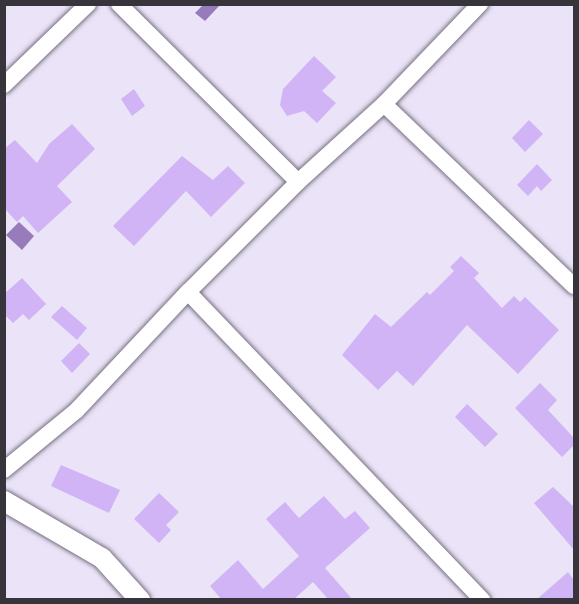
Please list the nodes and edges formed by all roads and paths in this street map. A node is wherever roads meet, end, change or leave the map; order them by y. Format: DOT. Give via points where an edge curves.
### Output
graph roads {
  1 [pos="88,4"];
  2 [pos="119,4"];
  3 [pos="480,4"];
  4 [pos="4,85"];
  5 [pos="384,104"];
  6 [pos="298,182"];
  7 [pos="574,286"];
  8 [pos="188,292"];
  9 [pos="4,470"];
  10 [pos="4,501"];
  11 [pos="140,600"];
  12 [pos="482,600"];
  1 -- 4 [label="street"];
  2 -- 6 [label="street"];
  3 -- 5 [label="street"];
  5 -- 6 [label="street"];
  5 -- 7 [label="street"];
  6 -- 8 [label="street"];
  8 -- 9 [label="street" via="77,410"];
  8 -- 12 [label="street"];
  10 -- 11 [label="street" via="96,553"];
}
